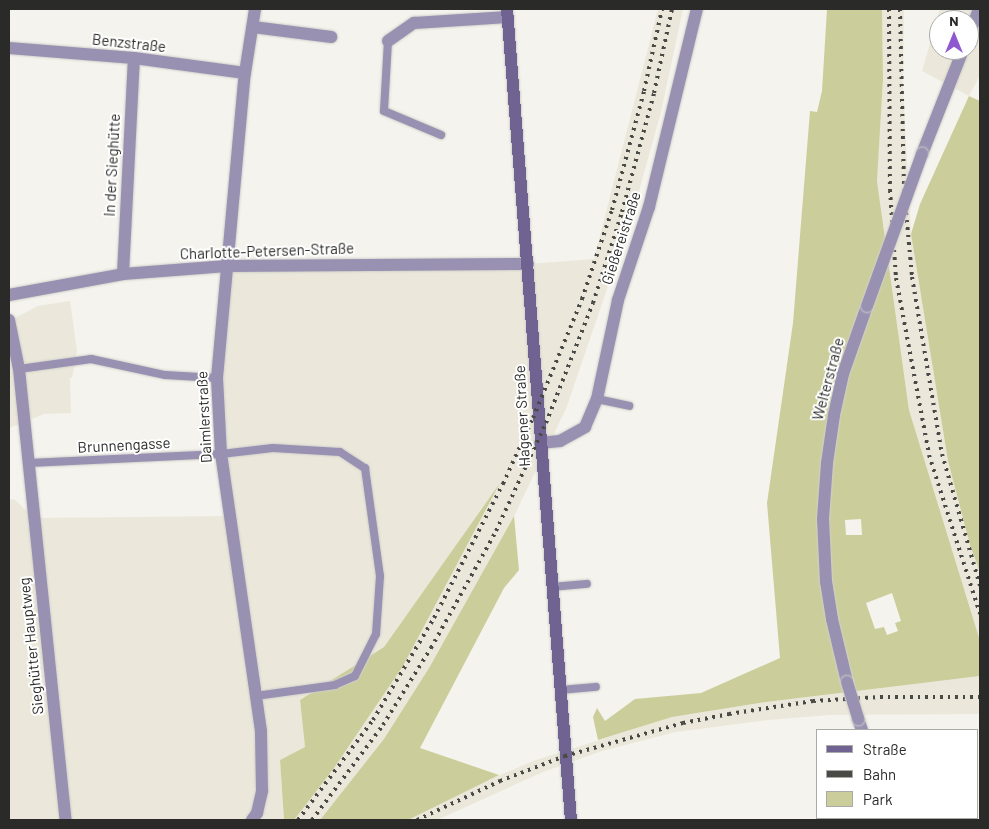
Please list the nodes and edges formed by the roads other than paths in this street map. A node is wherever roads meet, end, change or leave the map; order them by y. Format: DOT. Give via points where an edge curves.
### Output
graph roads {
  1 [pos="255,9"];
  2 [pos="697,9"];
  3 [pos="507,13"];
  4 [pos="252,27"];
  5 [pos="331,37"];
  6 [pos="388,41"];
  7 [pos="9,48"];
  8 [pos="134,58"];
  9 [pos="959,60"];
  10 [pos="246,73"];
  11 [pos="441,135"];
  12 [pos="528,264"];
  13 [pos="227,266"];
  14 [pos="123,274"];
  15 [pos="9,295"];
  16 [pos="9,320"];
  17 [pos="19,369"];
  18 [pos="217,378"];
  19 [pos="598,398"];
  20 [pos="629,406"];
  21 [pos="540,443"];
  22 [pos="221,454"];
  23 [pos="29,463"];
  24 [pos="587,584"];
  25 [pos="552,587"];
  26 [pos="596,687"];
  27 [pos="560,690"];
  28 [pos="256,696"];
  29 [pos="860,725"];
  30 [pos="66,820"];
  31 [pos="252,820"];
  32 [pos="571,820"];
  1 -- 4 [label="street, Daimlerstraße"];
  2 -- 19 [label="street, Gießereistraße" via="649,207 618,300"];
  3 -- 6 [label="street" via="414,23"];
  3 -- 12 [label="main road, Hagener Straße"];
  4 -- 5 [label="street"];
  4 -- 10 [label="street, Daimlerstraße"];
  6 -- 11 [label="lane" via="384,111"];
  7 -- 8 [label="street, Benzstraße"];
  8 -- 10 [label="street, Benzstraße"];
  8 -- 14 [label="street, In der Sieghütte"];
  9 -- 29 [label="street, Welterstraße, bridge" via="843,374 826,463 824,562 832,619"];
  10 -- 13 [label="street, Daimlerstraße"];
  12 -- 13 [label="street, Charlotte-Petersen-Straße"];
  12 -- 21 [label="main road, Hagener Straße"];
  13 -- 14 [label="street, Charlotte-Petersen-Straße"];
  13 -- 18 [label="street, Daimlerstraße"];
  14 -- 15 [label="street, Charlotte-Petersen-Straße"];
  16 -- 17 [label="street, Sieghütter Hauptweg"];
  17 -- 18 [label="lane" via="91,359 164,375"];
  17 -- 23 [label="street, Sieghütter Hauptweg"];
  18 -- 22 [label="street, Daimlerstraße"];
  19 -- 20 [label="lane"];
  19 -- 21 [label="street, Gießereistraße" via="585,428 560,441"];
  21 -- 25 [label="main road, Hagener Straße"];
  22 -- 23 [label="lane, Brunnengasse"];
  22 -- 28 [label="street, Daimlerstraße"];
  22 -- 28 [label="lane, Brunnengasse" via="273,448 340,452 365,468 368,487 380,576 376,634 355,676 335,686"];
  23 -- 30 [label="street, Sieghütter Hauptweg"];
  24 -- 25 [label="lane"];
  25 -- 27 [label="main road, Hagener Straße"];
  26 -- 27 [label="lane"];
  27 -- 32 [label="main road, Hagener Straße"];
  28 -- 31 [label="street, Daimlerstraße" via="261,731 262,791"];
}
